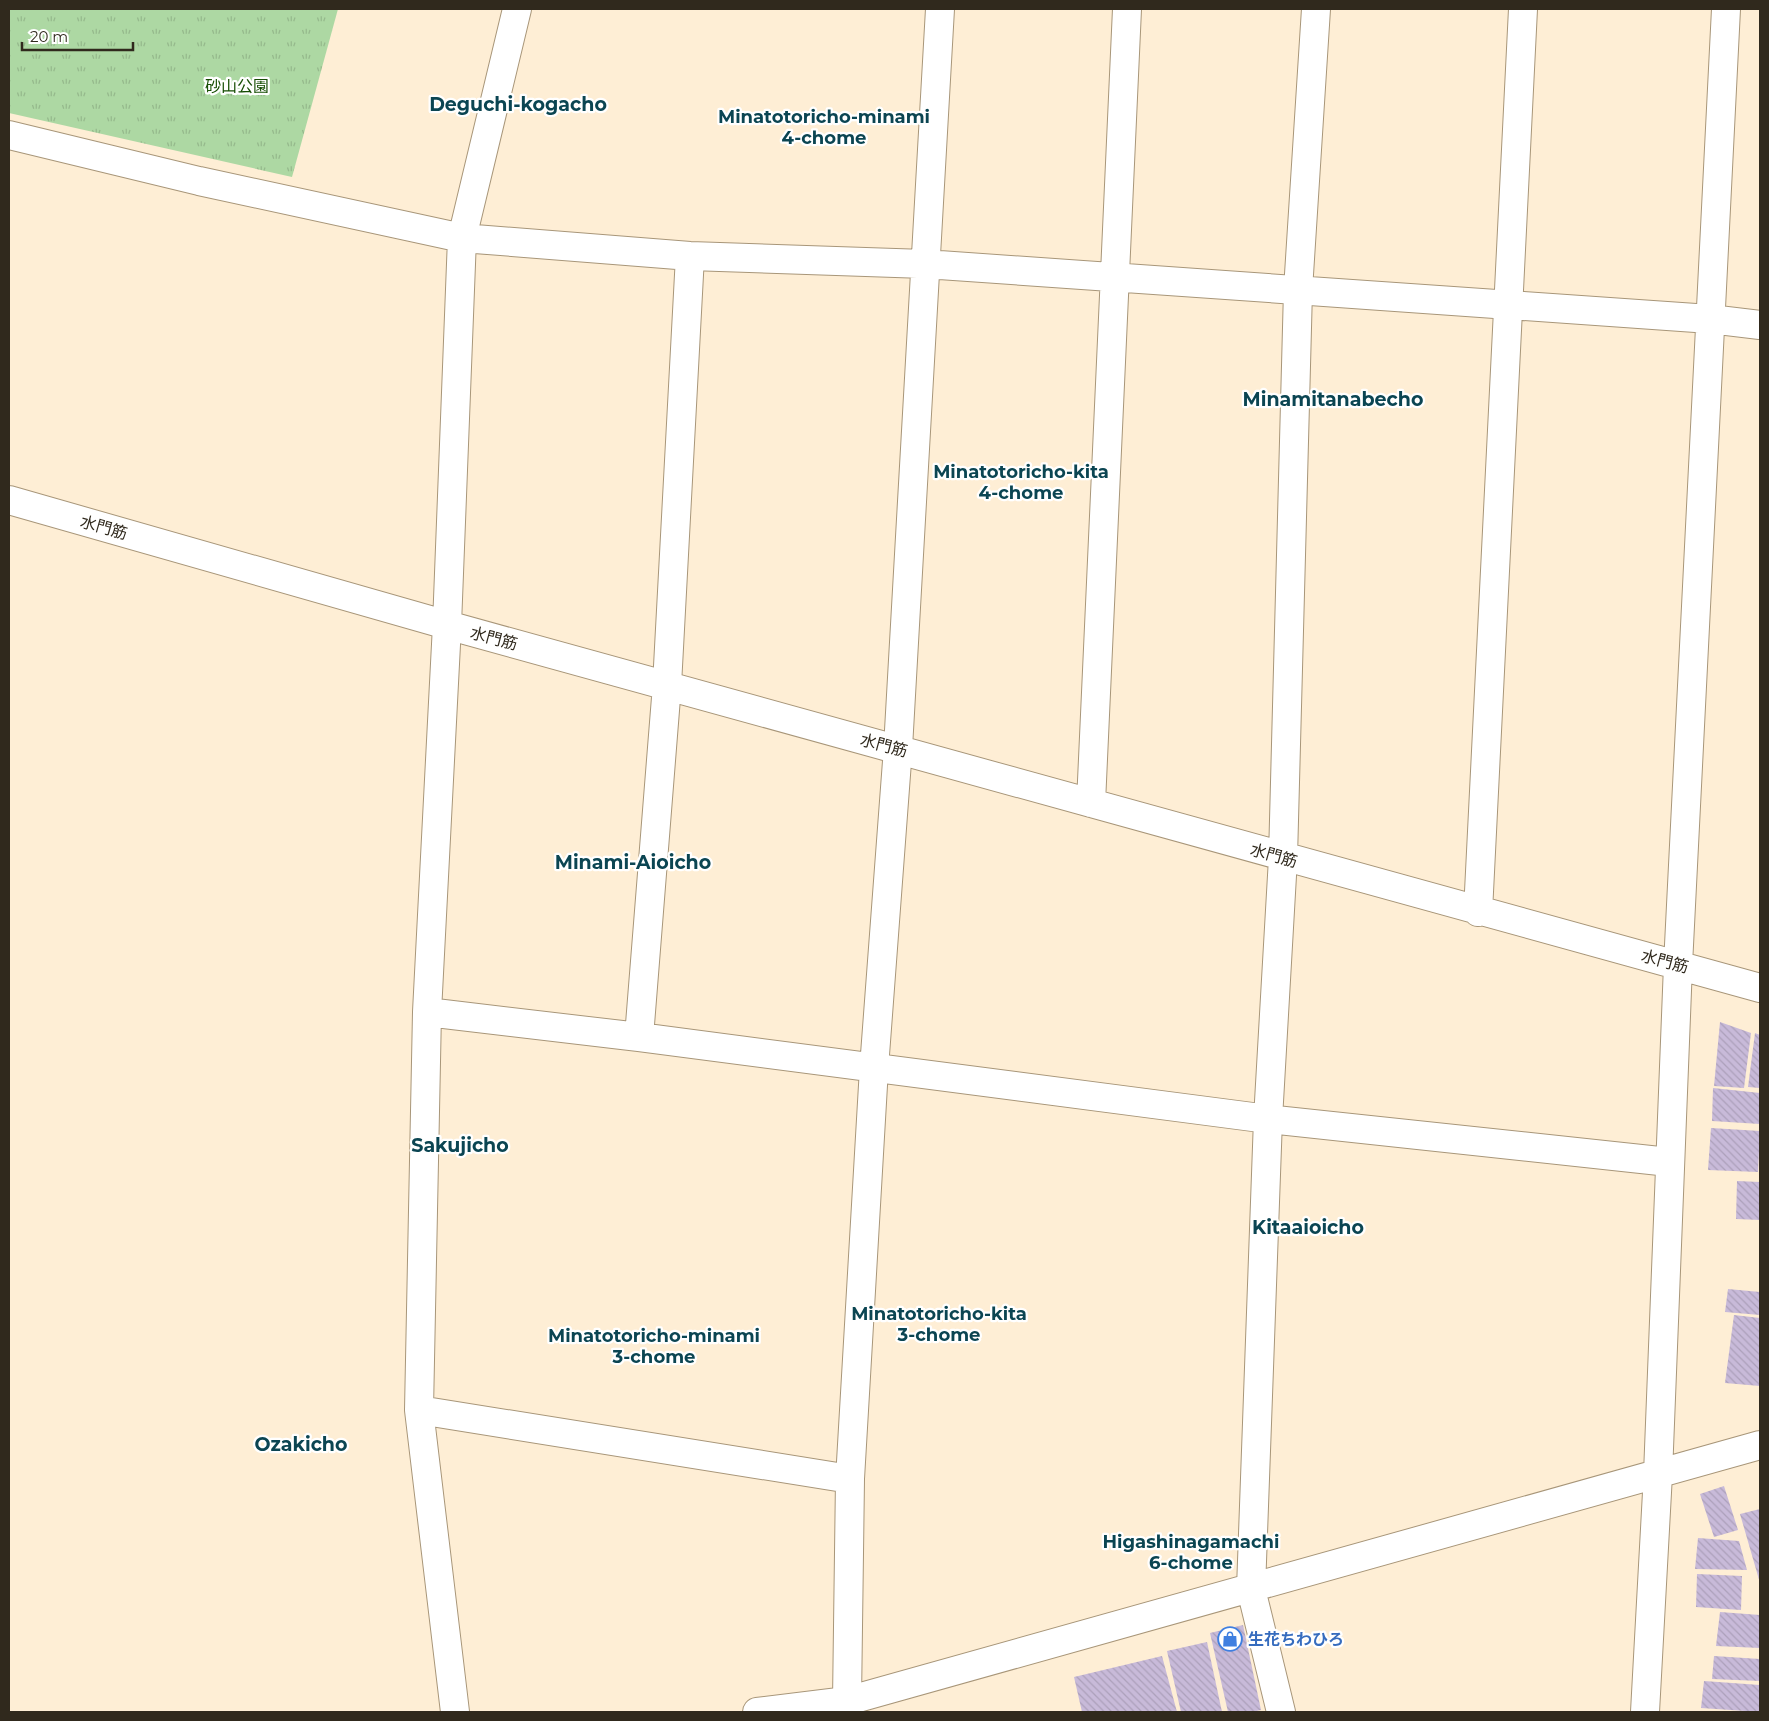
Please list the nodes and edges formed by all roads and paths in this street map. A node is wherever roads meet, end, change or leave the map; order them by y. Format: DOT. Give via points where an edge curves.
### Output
graph roads {
  1 [pos="517,9"];
  2 [pos="940,9"];
  3 [pos="1127,9"];
  4 [pos="1316,9"];
  5 [pos="1523,9"];
  6 [pos="1726,9"];
  7 [pos="9,135"];
  8 [pos="462,238"];
  9 [pos="690,256"];
  10 [pos="926,264"];
  11 [pos="1113,277"];
  12 [pos="1298,290"];
  13 [pos="1508,305"];
  14 [pos="1710,319"];
  15 [pos="1760,325"];
  16 [pos="9,500"];
  17 [pos="447,626"];
  18 [pos="667,685"];
  19 [pos="898,748"];
  20 [pos="1091,803"];
  21 [pos="1283,858"];
  22 [pos="1478,912"];
  23 [pos="1678,965"];
  24 [pos="1760,988"];
  25 [pos="427,1012"];
  26 [pos="640,1036"];
  27 [pos="874,1068"];
  28 [pos="1268,1119"];
  29 [pos="1670,1162"];
  30 [pos="419,1410"];
  31 [pos="1760,1445"];
  32 [pos="1658,1474"];
  33 [pos="850,1478"];
  34 [pos="1252,1589"];
  35 [pos="848,1707"];
  36 [pos="455,1712"];
  37 [pos="757,1712"];
  38 [pos="1281,1712"];
  39 [pos="1645,1712"];
  1 -- 8 [label="street"];
  2 -- 10 [label="street"];
  3 -- 11 [label="street"];
  4 -- 12 [label="street"];
  5 -- 13 [label="street"];
  6 -- 14 [label="street"];
  7 -- 8 [label="street" via="199,181"];
  8 -- 9 [label="street"];
  8 -- 17 [label="street"];
  9 -- 10 [label="street"];
  9 -- 18 [label="street"];
  10 -- 11 [label="street"];
  10 -- 19 [label="street"];
  11 -- 12 [label="street"];
  11 -- 20 [label="street"];
  12 -- 13 [label="street"];
  12 -- 21 [label="street"];
  13 -- 14 [label="street"];
  13 -- 22 [label="street"];
  14 -- 15 [label="street"];
  14 -- 23 [label="street"];
  16 -- 17 [label="street, 水門筋"];
  17 -- 18 [label="street, 水門筋"];
  17 -- 25 [label="street"];
  18 -- 19 [label="street, 水門筋"];
  18 -- 26 [label="street"];
  19 -- 20 [label="street, 水門筋"];
  19 -- 27 [label="street"];
  20 -- 21 [label="street, 水門筋"];
  21 -- 22 [label="street, 水門筋"];
  21 -- 28 [label="street"];
  22 -- 23 [label="street, 水門筋"];
  23 -- 24 [label="street, 水門筋"];
  23 -- 29 [label="street"];
  25 -- 26 [label="street"];
  25 -- 30 [label="street"];
  26 -- 27 [label="street"];
  27 -- 28 [label="street"];
  27 -- 33 [label="street"];
  28 -- 29 [label="street"];
  28 -- 34 [label="street"];
  29 -- 32 [label="street"];
  30 -- 33 [label="street"];
  30 -- 36 [label="street"];
  31 -- 32 [label="street"];
  32 -- 34 [label="street"];
  32 -- 39 [label="street"];
  33 -- 35 [label="street"];
  34 -- 35 [label="street"];
  34 -- 38 [label="street"];
  35 -- 37 [label="street"];
}
